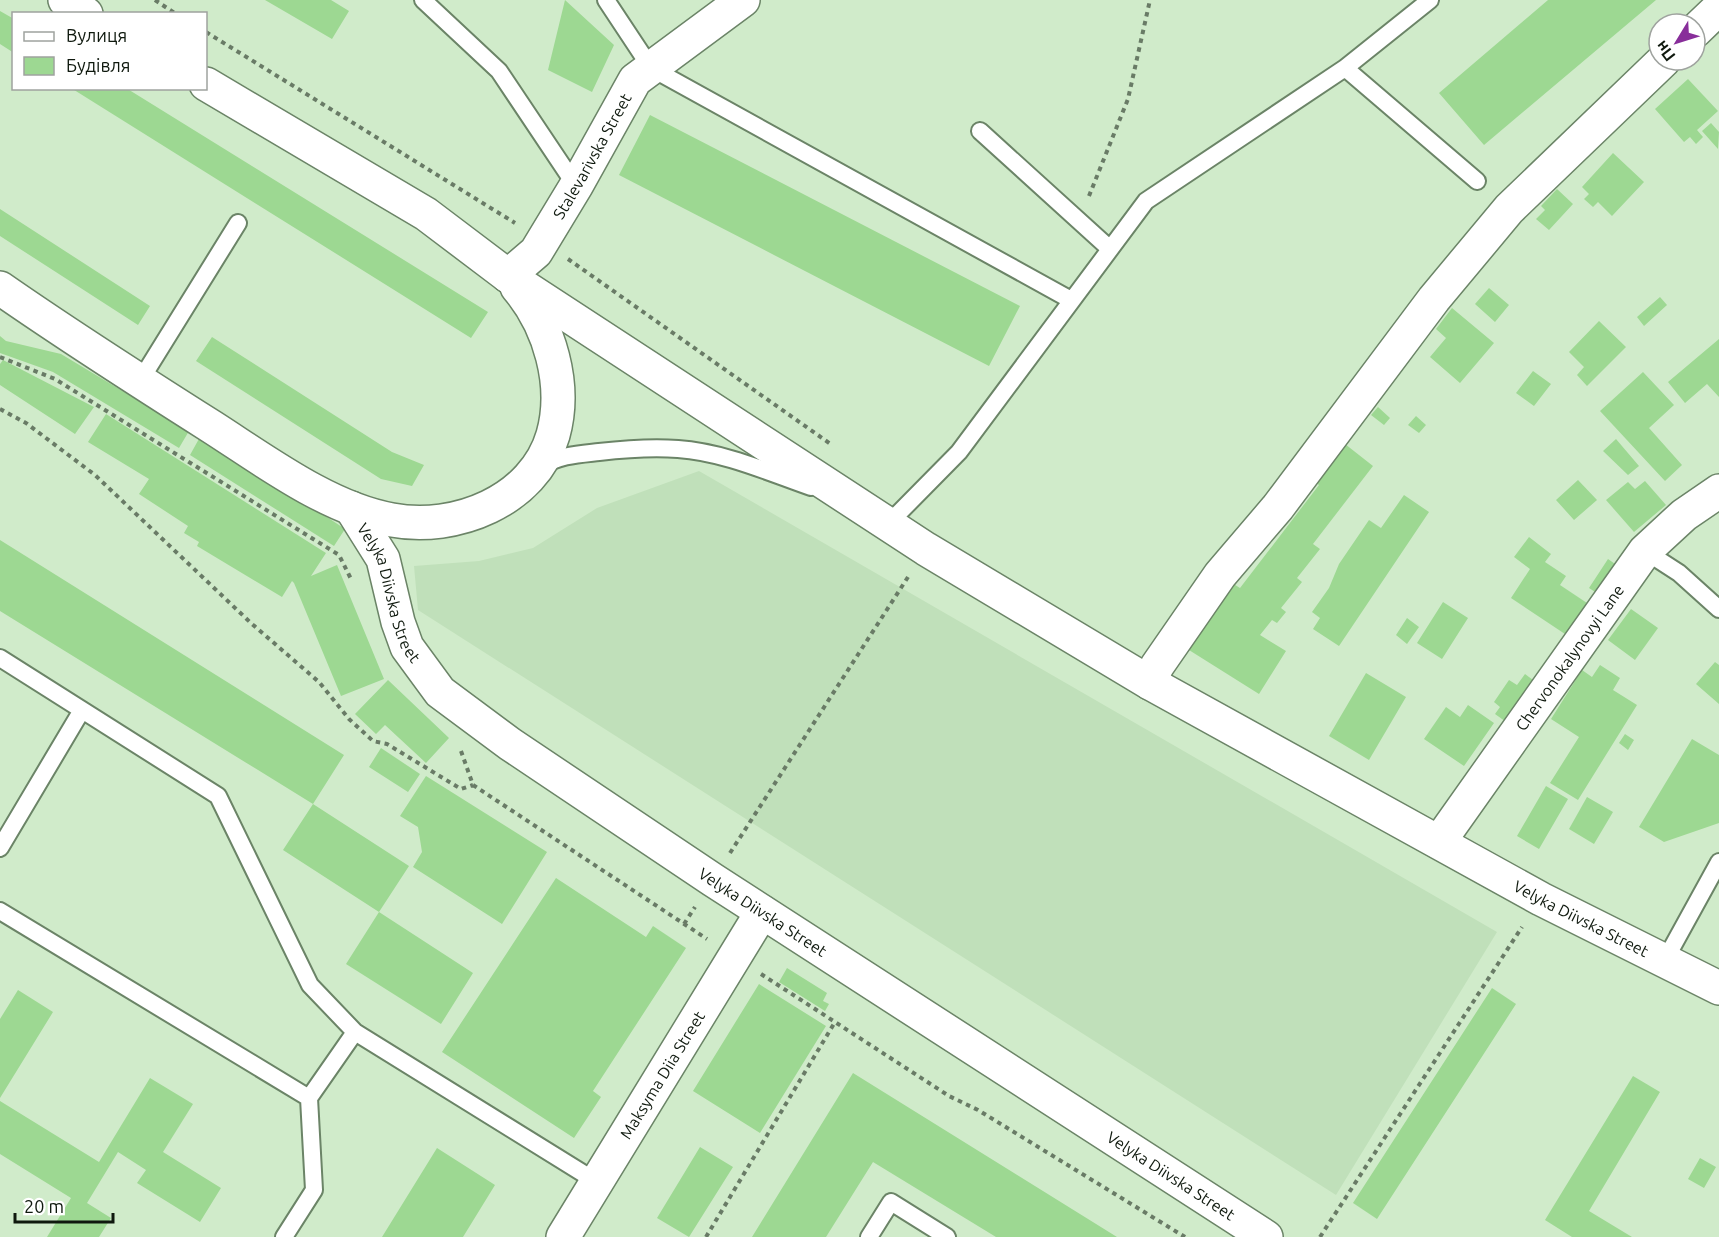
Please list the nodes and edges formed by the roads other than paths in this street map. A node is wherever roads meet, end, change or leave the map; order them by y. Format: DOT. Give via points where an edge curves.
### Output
graph roads {
  1 [pos="64,0"];
  2 [pos="423,0"];
  3 [pos="606,0"];
  4 [pos="743,0"];
  5 [pos="1430,0"];
  6 [pos="1719,8"];
  7 [pos="83,12"];
  8 [pos="1707,20"];
  9 [pos="651,68"];
  10 [pos="1345,68"];
  11 [pos="1652,72"];
  12 [pos="207,85"];
  13 [pos="980,132"];
  14 [pos="1477,181"];
  15 [pos="576,186"];
  16 [pos="238,223"];
  17 [pos="1110,249"];
  18 [pos="508,276"];
  19 [pos="0,288"];
  20 [pos="1071,300"];
  21 [pos="140,381"];
  22 [pos="532,474"];
  23 [pos="1719,491"];
  24 [pos="854,501"];
  25 [pos="351,508"];
  26 [pos="888,524"];
  27 [pos="1645,551"];
  28 [pos="1719,609"];
  29 [pos="0,658"];
  30 [pos="1150,683"];
  31 [pos="82,710"];
  32 [pos="1438,842"];
  33 [pos="0,848"];
  34 [pos="1719,862"];
  35 [pos="0,911"];
  36 [pos="762,912"];
  37 [pos="1664,962"];
  38 [pos="1719,988"];
  39 [pos="355,1032"];
  40 [pos="309,1098"];
  41 [pos="597,1182"];
  42 [pos="284,1237"];
  43 [pos="563,1237"];
  44 [pos="869,1237"];
  45 [pos="947,1237"];
  46 [pos="1266,1237"];
  1 -- 7 [label="main road"];
  2 -- 15 [label="lane" via="499,71"];
  3 -- 9 [label="lane"];
  4 -- 9 [label="main road, Stalevarivska Street"];
  5 -- 10 [label="lane"];
  6 -- 8 [label="main road"];
  9 -- 15 [label="main road, Stalevarivska Street" via="635,80"];
  9 -- 20 [label="lane"];
  10 -- 14 [label="lane"];
  10 -- 17 [label="lane" via="1146,201"];
  11 -- 30 [label="main road" via="1509,209 1434,299 1278,507 1220,574 1157,666"];
  12 -- 18 [label="main road, Velyka Diivska Street" via="426,214"];
  13 -- 17 [label="lane"];
  15 -- 18 [label="main road, Stalevarivska Street" via="536,252"];
  16 -- 21 [label="lane"];
  17 -- 20 [label="lane"];
  18 -- 22 [label="main road, Velyka Diivska Street" via="526,297 541,326 559,388 558,418 549,447"];
  18 -- 24 [label="main road, Velyka Diivska Street"];
  19 -- 21 [label="main road, Velyka Diivska Street"];
  20 -- 26 [label="lane" via="959,452"];
  21 -- 25 [label="main road, Velyka Diivska Street" via="273,466"];
  22 -- 24 [label="lane, Velyka Diivska Street" via="548,462 582,454 679,449 724,458"];
  22 -- 25 [label="main road, Velyka Diivska Street" via="506,497 476,513 427,524 391,520"];
  23 -- 27 [label="main road, Chervonokalynovyi Lane" via="1684,515"];
  24 -- 26 [label="main road, Velyka Diivska Street"];
  25 -- 36 [label="main road, Velyka Diivska Street" via="383,559 407,647 440,692 510,744"];
  26 -- 30 [label="main road, Velyka Diivska Street"];
  27 -- 28 [label="lane" via="1679,573"];
  27 -- 32 [label="main road, Chervonokalynovyi Lane"];
  29 -- 31 [label="lane"];
  30 -- 32 [label="main road, Velyka Diivska Street"];
  31 -- 33 [label="lane"];
  31 -- 39 [label="lane" via="218,796 310,985"];
  32 -- 37 [label="main road, Velyka Diivska Street"];
  34 -- 37 [label="lane"];
  35 -- 40 [label="lane"];
  36 -- 41 [label="main road, Maksyma Diia Street"];
  36 -- 46 [label="main road, Velyka Diivska Street"];
  37 -- 38 [label="main road, Velyka Diivska Street"];
  39 -- 40 [label="lane"];
  39 -- 41 [label="lane"];
  40 -- 42 [label="lane" via="314,1190"];
  41 -- 43 [label="main road, Maksyma Diia Street"];
  44 -- 45 [label="lane" via="891,1202"];
}
